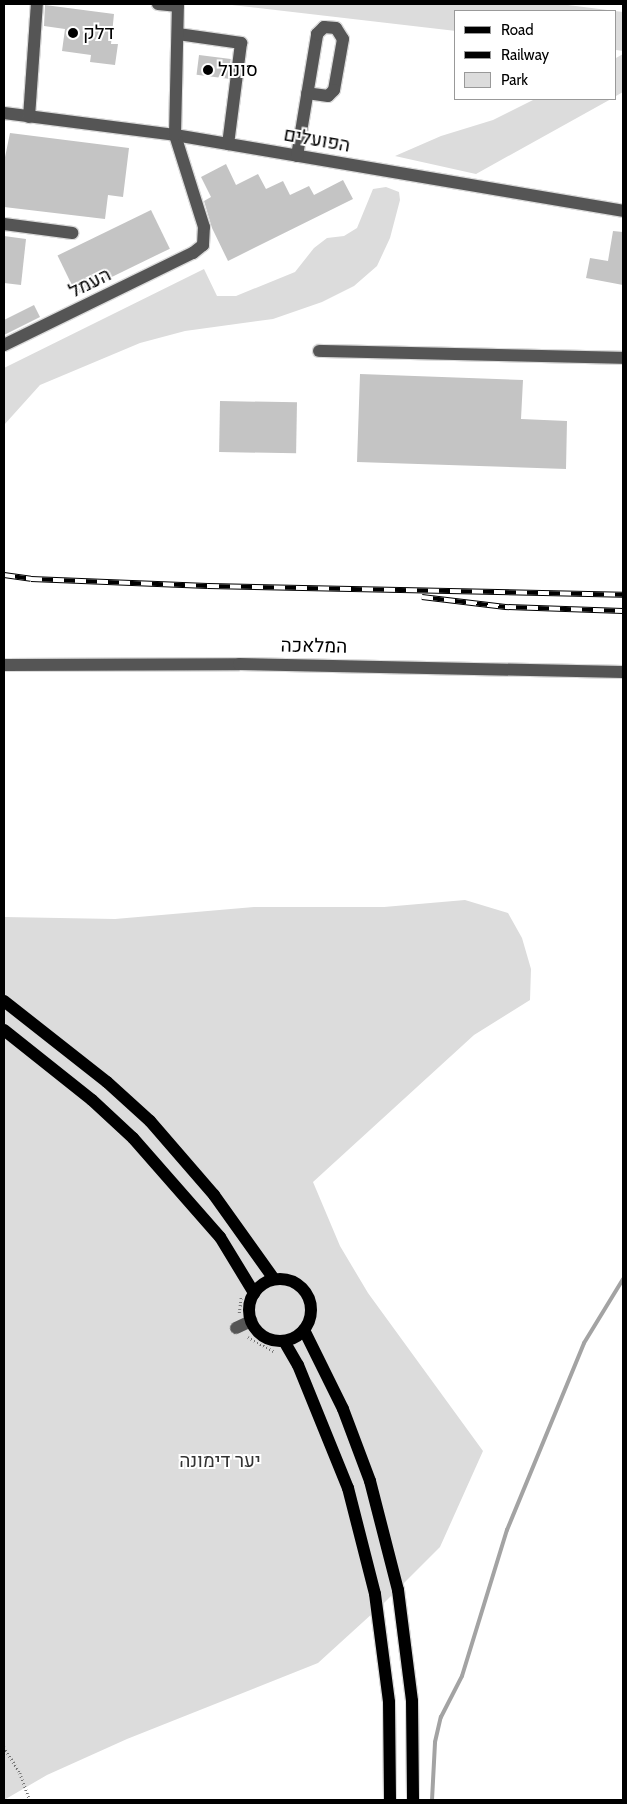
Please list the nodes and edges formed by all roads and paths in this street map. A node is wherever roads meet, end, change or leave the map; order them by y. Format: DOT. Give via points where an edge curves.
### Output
graph roads {
  1 [pos="37,4"];
  2 [pos="158,4"];
  3 [pos="178,5"];
  4 [pos="178,34"];
  5 [pos="308,93"];
  6 [pos="4,113"];
  7 [pos="29,117"];
  8 [pos="175,135"];
  9 [pos="228,144"];
  10 [pos="298,156"];
  11 [pos="623,211"];
  12 [pos="4,224"];
  13 [pos="72,233"];
  14 [pos="4,346"];
  15 [pos="319,352"];
  16 [pos="623,358"];
  17 [pos="4,664"];
  18 [pos="623,672"];
  19 [pos="4,1001"];
  20 [pos="4,1030"];
  21 [pos="274,1279"];
  22 [pos="249,1293"];
  23 [pos="243,1325"];
  24 [pos="304,1330"];
  25 [pos="282,1347"];
  26 [pos="4,1747"];
  27 [pos="30,1800"];
  28 [pos="390,1800"];
  29 [pos="413,1800"];
  1 -- 7 [label="street"];
  2 -- 3 [label="street"];
  3 -- 4 [label="street"];
  4 -- 8 [label="street"];
  4 -- 9 [label="street" via="241,43"];
  5 -- 5 [label="street" via="318,31 328,27 340,31 343,41 333,92 324,96"];
  5 -- 10 [label="street"];
  6 -- 7 [label="street, הפועלים"];
  7 -- 8 [label="street, הפועלים"];
  8 -- 9 [label="street, הפועלים"];
  8 -- 14 [label="street, העמל" via="205,234 203,245 193,253"];
  9 -- 10 [label="street, הפועלים"];
  10 -- 11 [label="street, הפועלים"];
  12 -- 13 [label="street"];
  15 -- 16 [label="street"];
  17 -- 18 [label="street, המלאכה" via="240,664"];
  19 -- 21 [label="main road" via="77,1057 150,1121 208,1188"];
  20 -- 22 [label="main road" via="92,1100 133,1138 220,1237"];
  21 -- 22 [label="main road"];
  21 -- 24 [label="main road" via="287,1279 306,1291 312,1312"];
  22 -- 23 [label="main road" via="250,1302"];
  22 -- 23 [label="path" via="238,1305"];
  23 -- 25 [label="main road"];
  23 -- 25 [label="path" via="250,1339"];
  24 -- 25 [label="main road"];
  24 -- 29 [label="main road" via="343,1409 370,1481 398,1590 412,1700"];
  25 -- 28 [label="main road" via="298,1365 318,1408 348,1488 375,1594 389,1702"];
  26 -- 27 [label="path" via="20,1773"];
}
